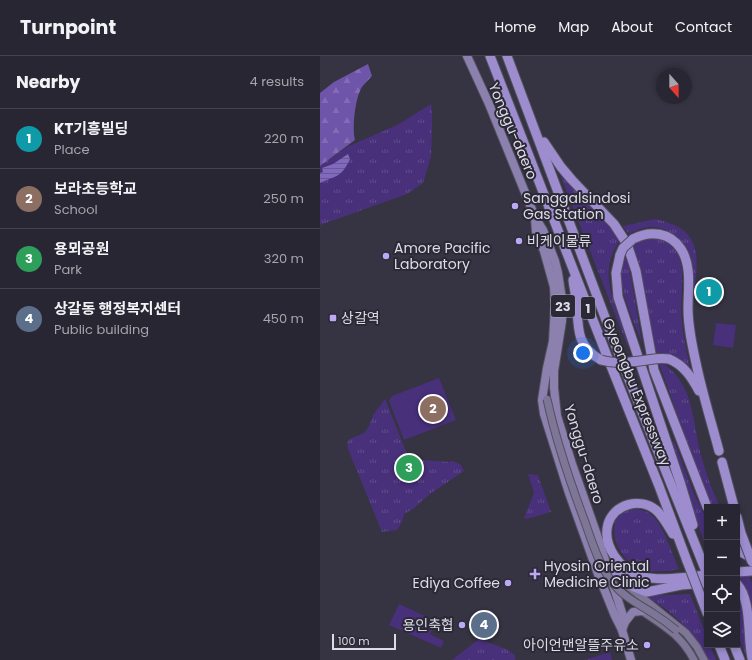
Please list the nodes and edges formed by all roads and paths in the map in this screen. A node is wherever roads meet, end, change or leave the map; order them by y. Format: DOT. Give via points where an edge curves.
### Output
graph roads {
  1 [pos="467,56"];
  2 [pos="490,56"];
  3 [pos="507,56"];
  4 [pos="530,118"];
  5 [pos="535,217"];
  6 [pos="564,245"];
  7 [pos="544,399"];
  8 [pos="712,426"];
  9 [pos="719,451"];
  10 [pos="722,462"];
  11 [pos="706,504"];
  12 [pos="733,504"];
  13 [pos="740,529"];
  14 [pos="683,548"];
  15 [pos="740,552"];
  16 [pos="701,558"];
  17 [pos="752,558"];
  18 [pos="752,562"];
  19 [pos="704,566"];
  20 [pos="610,571"];
  21 [pos="740,572"];
  22 [pos="752,572"];
  23 [pos="598,574"];
  24 [pos="704,574"];
  25 [pos="623,583"];
  26 [pos="704,583"];
  27 [pos="740,587"];
  28 [pos="642,611"];
  29 [pos="707,612"];
  30 [pos="623,626"];
  31 [pos="752,631"];
  32 [pos="750,644"];
  33 [pos="720,648"];
  34 [pos="735,648"];
  35 [pos="752,658"];
  36 [pos="630,660"];
  37 [pos="694,660"];
  38 [pos="698,660"];
  39 [pos="704,660"];
  40 [pos="725,660"];
  41 [pos="740,660"];
  1 -- 5 [label="main road, Yonggu-daero / 23"];
  2 -- 6 [label="highway, Gyeongbu Expressway / 1"];
  3 -- 4 [label="highway, Gyeongbu Expressway / 1"];
  4 -- 11 [label="highway" via="561,167 614,224 627,244 636,271 654,370"];
  4 -- 16 [label="highway, Gyeongbu Expressway / 1" via="618,352"];
  5 -- 7 [label="main road, Yonggu-daero / 23" via="536,232 554,287 555,305 553,341"];
  5 -- 20 [label="main road, Yonggu-daero / 23" via="555,261 562,299 562,321 554,371 557,416"];
  6 -- 8 [label="highway, bridge" via="575,289 580,338 587,350 601,360 617,363 669,359 682,367 691,377"];
  6 -- 14 [label="highway, Gyeongbu Expressway / 1"];
  7 -- 23 [label="main road" via="548,428"];
  7 -- 38 [label="main road, Yonggu-daero / 23, bridge" via="574,494 605,571 618,590 676,630 689,644"];
  8 -- 9 [label="highway"];
  8 -- 16 [label="highway, bridge" via="690,336 688,270 685,257 677,244 665,236 645,234 633,239 623,248 616,273 618,296 681,485"];
  10 -- 12 [label="highway"];
  13 -- 18 [label="highway, bridge"];
  14 -- 24 [label="highway" via="661,515 646,504 626,504 615,513 608,524 607,537 612,552 630,571 660,579"];
  14 -- 29 [label="highway, Gyeongbu Expressway / 1, bridge"];
  15 -- 17 [label="highway"];
  16 -- 19 [label="highway, 1"];
  20 -- 23 [label="main road"];
  20 -- 25 [label="main road"];
  20 -- 26 [label="highway" via="634,588 647,592"];
  20 -- 30 [label="main road, Yonggu-daero"];
  21 -- 22 [label="highway"];
  23 -- 30 [label="main road" via="615,616"];
  25 -- 28 [label="main road"];
  25 -- 39 [label="main road" via="686,633"];
  27 -- 32 [label="highway" via="748,599"];
  28 -- 30 [label="main road" via="633,612"];
  28 -- 37 [label="main road" via="674,632 688,648"];
  30 -- 36 [label="main road"];
  31 -- 32 [label="highway"];
  32 -- 35 [label="highway"];
  33 -- 40 [label="highway"];
  34 -- 41 [label="highway"];
}
